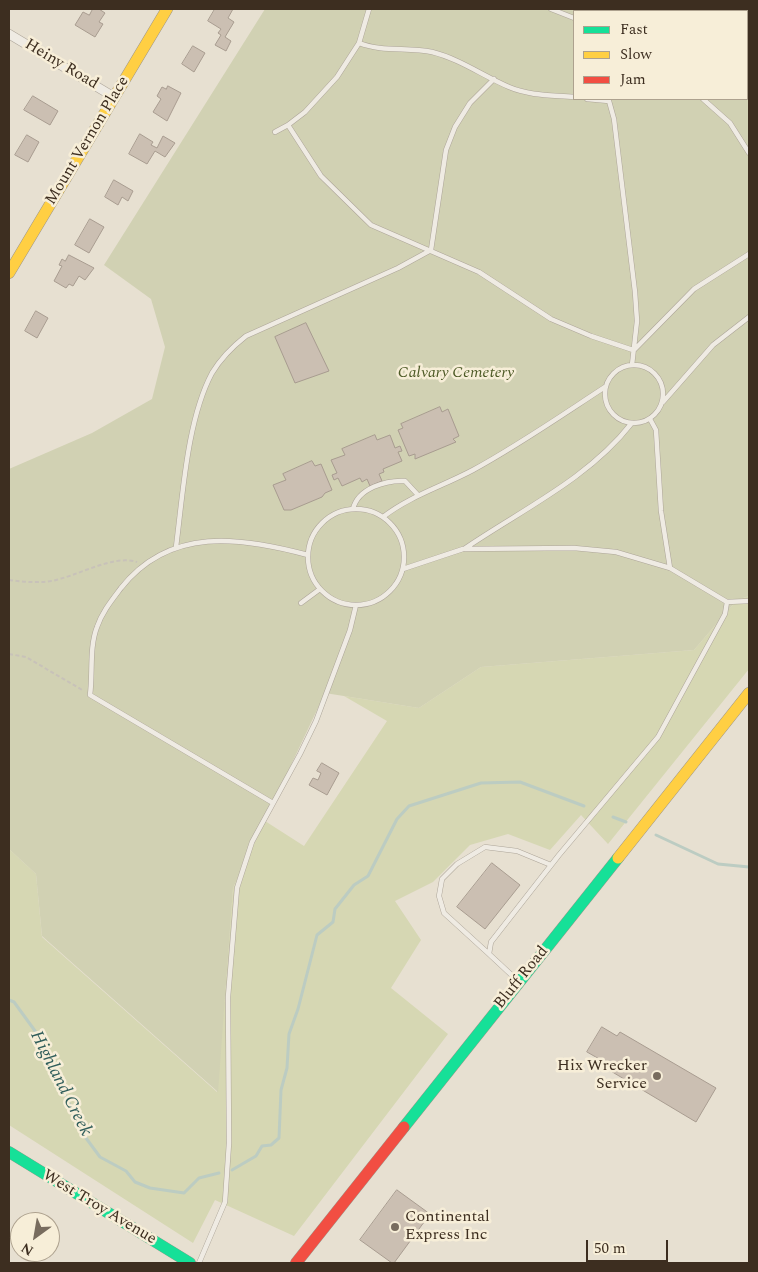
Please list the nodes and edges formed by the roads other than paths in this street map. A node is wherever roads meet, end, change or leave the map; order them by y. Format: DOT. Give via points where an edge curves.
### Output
graph roads {
  1 [pos="167,9"];
  2 [pos="369,9"];
  3 [pos="551,9"];
  4 [pos="573,18"];
  5 [pos="9,34"];
  6 [pos="359,43"];
  7 [pos="494,79"];
  8 [pos="114,97"];
  9 [pos="573,97"];
  10 [pos="610,100"];
  11 [pos="704,100"];
  12 [pos="288,126"];
  13 [pos="275,132"];
  14 [pos="749,152"];
  15 [pos="431,250"];
  16 [pos="749,254"];
  17 [pos="13,255"];
  18 [pos="9,273"];
  19 [pos="749,317"];
  20 [pos="633,350"];
  21 [pos="632,365"];
  22 [pos="605,386"];
  23 [pos="662,402"];
  24 [pos="650,419"];
  25 [pos="631,424"];
  26 [pos="418,495"];
  27 [pos="352,509"];
  28 [pos="383,517"];
  29 [pos="176,547"];
  30 [pos="463,549"];
  31 [pos="308,555"];
  32 [pos="670,568"];
  33 [pos="403,569"];
  34 [pos="320,589"];
  35 [pos="749,601"];
  36 [pos="727,602"];
  37 [pos="301,603"];
  38 [pos="356,605"];
  39 [pos="749,693"];
  40 [pos="273,803"];
  41 [pos="551,865"];
  42 [pos="489,954"];
  43 [pos="519,982"];
  44 [pos="9,1152"];
  45 [pos="190,1263"];
  46 [pos="199,1263"];
  47 [pos="296,1263"];
  1 -- 8 [label="main road, Mount Vernon Place"];
  2 -- 6 [label="lane"];
  3 -- 4 [label="lane"];
  5 -- 8 [label="street, Heiny Road"];
  6 -- 7 [label="lane" via="370,47 432,52"];
  6 -- 12 [label="lane" via="324,94"];
  7 -- 9 [label="lane" via="510,88 541,95"];
  7 -- 15 [label="lane" via="470,103 446,150"];
  8 -- 17 [label="main road, Mount Vernon Place"];
  10 -- 20 [label="lane" via="632,248 637,321"];
  11 -- 14 [label="lane" via="730,123"];
  12 -- 13 [label="lane"];
  12 -- 15 [label="lane" via="321,176 364,219 388,233"];
  15 -- 20 [label="lane" via="479,272 551,319"];
  15 -- 29 [label="lane" via="246,336 229,349 204,390 186,471"];
  16 -- 20 [label="lane" via="694,289"];
  17 -- 18 [label="main road, Mount Vernon Place"];
  19 -- 23 [label="lane" via="713,345"];
  20 -- 21 [label="lane"];
  21 -- 22 [label="lane" via="618,368"];
  21 -- 23 [label="lane" via="646,367 655,373 661,382"];
  22 -- 25 [label="lane" via="604,400 608,409"];
  22 -- 26 [label="lane" via="501,454"];
  23 -- 24 [label="lane"];
  24 -- 25 [label="lane"];
  24 -- 32 [label="lane" via="656,430 661,511"];
  25 -- 30 [label="lane" via="612,447 556,490"];
  26 -- 27 [label="lane" via="405,481 390,480 364,492 355,499"];
  26 -- 28 [label="lane" via="402,502"];
  27 -- 28 [label="lane"];
  27 -- 31 [label="lane" via="332,515 317,529 310,541"];
  28 -- 33 [label="lane" via="398,534 403,546"];
  29 -- 31 [label="lane" via="199,542 236,541 275,546"];
  29 -- 40 [label="lane" via="150,560 129,579 106,608 97,627 92,653 90,695"];
  30 -- 32 [label="lane" via="574,548 616,552"];
  30 -- 33 [label="lane"];
  31 -- 34 [label="lane" via="313,579"];
  32 -- 36 [label="lane"];
  33 -- 38 [label="lane" via="386,595 372,603"];
  34 -- 37 [label="lane"];
  34 -- 38 [label="lane" via="343,604"];
  35 -- 36 [label="lane"];
  36 -- 41 [label="lane" via="724,614 658,737"];
  38 -- 40 [label="lane" via="316,721"];
  39 -- 43 [label="main road, Bluff Road"];
  40 -- 46 [label="lane" via="252,842 237,888 228,997 229,1143 225,1202"];
  41 -- 42 [label="lane" via="491,942"];
  41 -- 42 [label="lane" via="517,850 485,846 457,864 442,879 439,896 444,913"];
  42 -- 43 [label="lane"];
  43 -- 47 [label="main road, Bluff Road"];
  44 -- 45 [label="main road, West Troy Avenue"];
}
